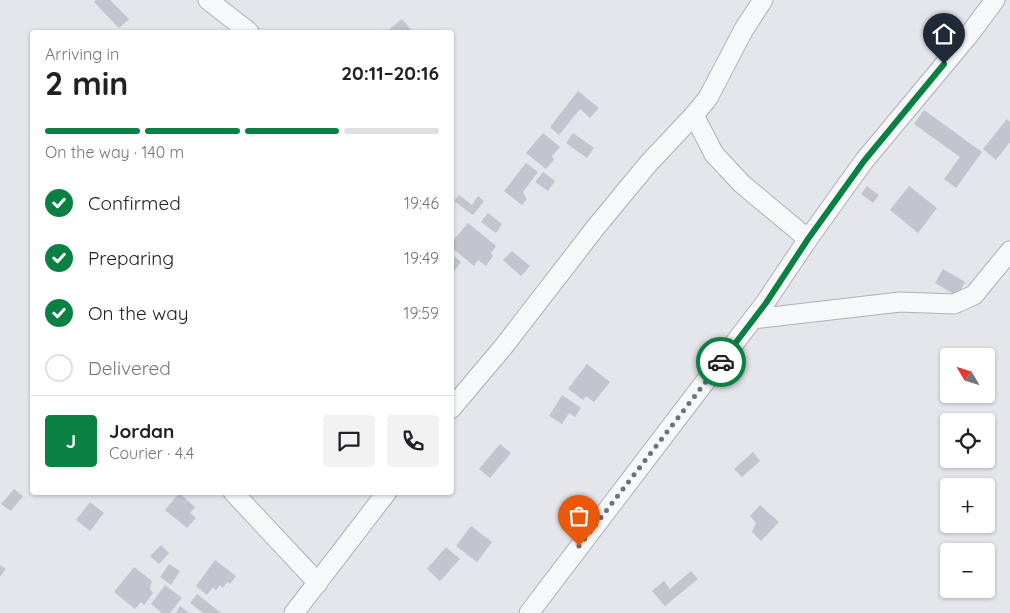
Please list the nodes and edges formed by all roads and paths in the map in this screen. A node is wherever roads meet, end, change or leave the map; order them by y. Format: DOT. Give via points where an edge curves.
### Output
graph roads {
  1 [pos="208,0"];
  2 [pos="763,0"];
  3 [pos="995,0"];
  4 [pos="246,30"];
  5 [pos="694,115"];
  6 [pos="808,239"];
  7 [pos="1010,251"];
  8 [pos="753,319"];
  9 [pos="454,405"];
  10 [pos="236,495"];
  11 [pos="385,495"];
  12 [pos="318,583"];
  13 [pos="294,613"];
  14 [pos="529,613"];
  1 -- 4 [label="street"];
  2 -- 5 [label="street" via="744,28 715,87"];
  3 -- 6 [label="street" via="864,161"];
  5 -- 6 [label="street" via="714,154 736,178"];
  5 -- 9 [label="street" via="601,220"];
  6 -- 8 [label="street"];
  7 -- 8 [label="street" via="974,295 954,304 900,302"];
  8 -- 14 [label="street"];
  10 -- 12 [label="street"];
  11 -- 12 [label="street"];
  12 -- 13 [label="street"];
}
